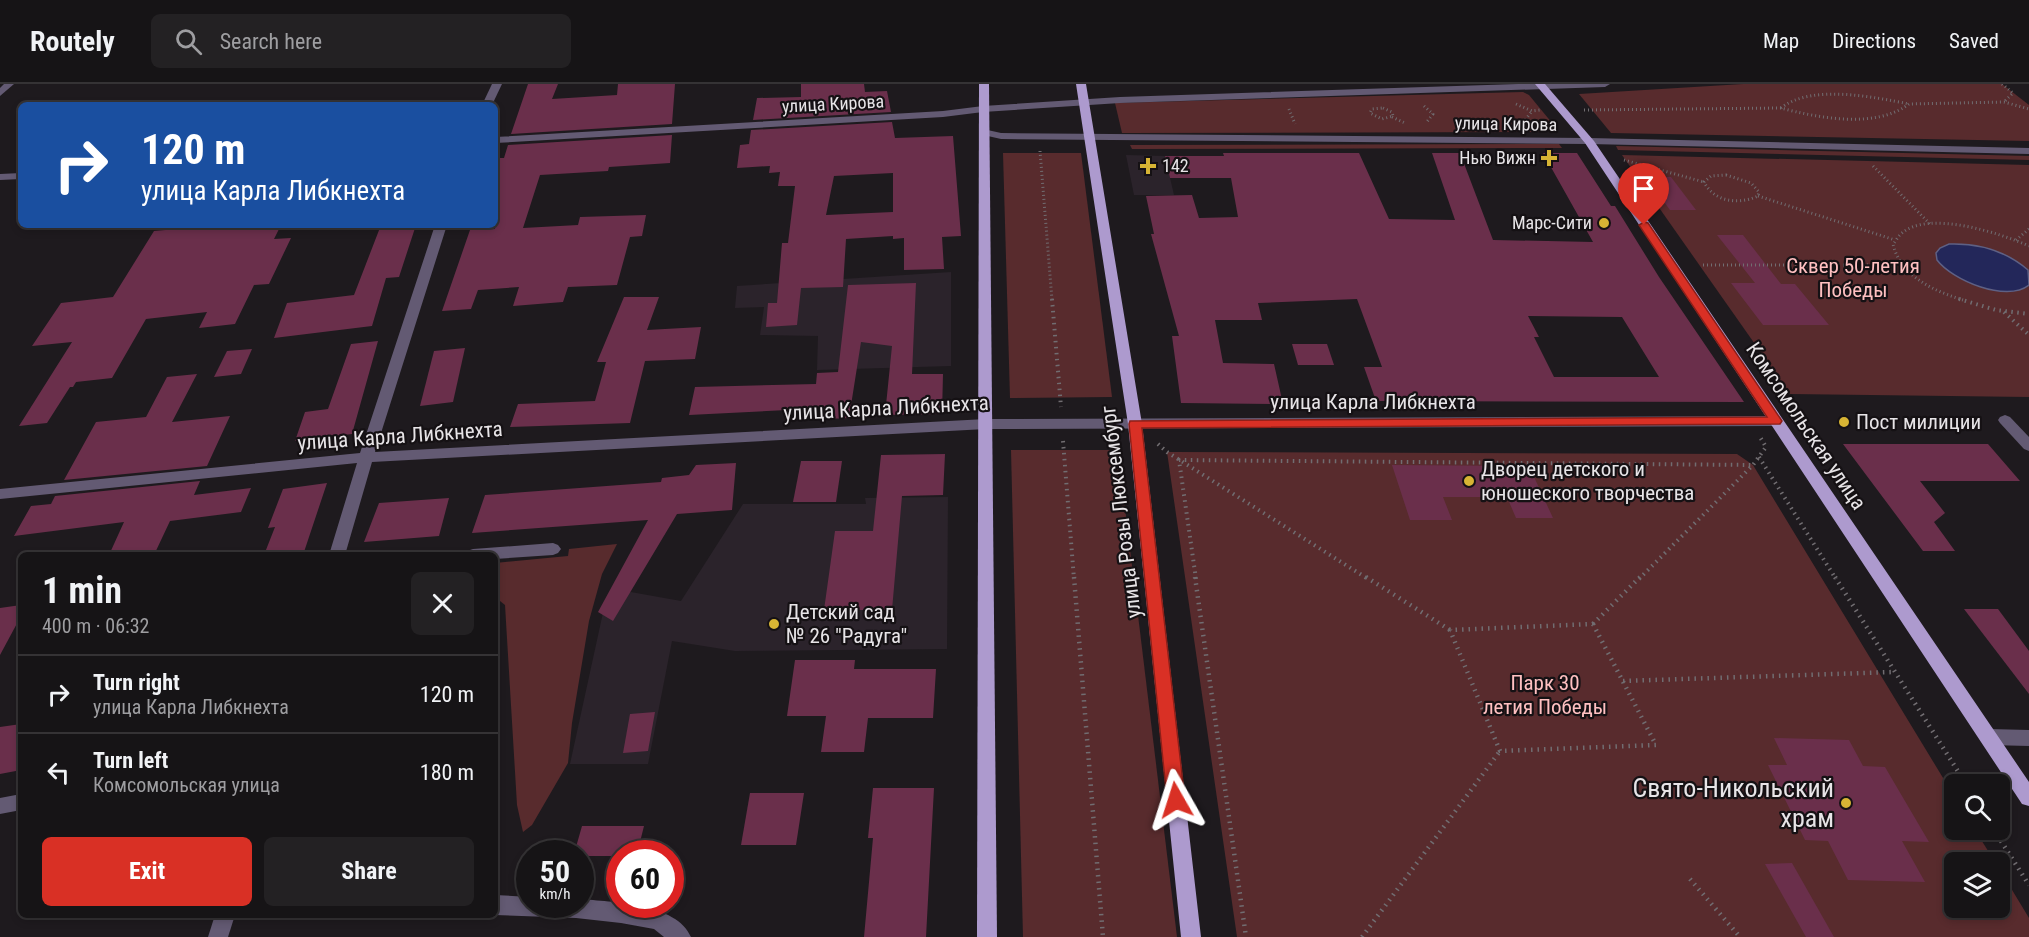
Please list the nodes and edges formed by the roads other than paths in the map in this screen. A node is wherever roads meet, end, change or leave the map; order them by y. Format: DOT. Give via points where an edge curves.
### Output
graph roads {
  1 [pos="9,84"];
  2 [pos="497,84"];
  3 [pos="984,84"];
  4 [pos="1081,84"];
  5 [pos="1244,84"];
  6 [pos="1605,84"];
  7 [pos="1541,85"];
  8 [pos="0,93"];
  9 [pos="1249,96"];
  10 [pos="488,102"];
  11 [pos="1084,102"];
  12 [pos="983,109"];
  13 [pos="983,132"];
  14 [pos="1089,135"];
  15 [pos="498,140"];
  16 [pos="1589,141"];
  17 [pos="2029,151"];
  18 [pos="18,176"];
  19 [pos="0,177"];
  20 [pos="440,228"];
  21 [pos="2005,420"];
  22 [pos="1776,421"];
  23 [pos="986,424"];
  24 [pos="1135,424"];
  25 [pos="2029,446"];
  26 [pos="366,457"];
  27 [pos="0,494"];
  28 [pos="553,549"];
  29 [pos="338,552"];
  30 [pos="498,553"];
  31 [pos="1989,737"];
  32 [pos="2029,738"];
  33 [pos="2029,798"];
  34 [pos="18,803"];
  35 [pos="0,806"];
  36 [pos="498,905"];
  37 [pos="224,918"];
  38 [pos="218,937"];
  39 [pos="681,937"];
  40 [pos="987,937"];
  41 [pos="1191,937"];
  1 -- 8 [label="street"];
  2 -- 10 [label="street"];
  3 -- 12 [label="main road"];
  4 -- 11 [label="main road, улица Розы Люксембург"];
  5 -- 9 [label="street"];
  6 -- 7 [label="street, улица Кирова"];
  7 -- 9 [label="street, улица Кирова"];
  7 -- 16 [label="main road, Комсомольская улица"];
  9 -- 11 [label="street, улица Кирова"];
  11 -- 12 [label="street, улица Кирова"];
  11 -- 14 [label="main road, улица Розы Люксембург"];
  12 -- 13 [label="main road"];
  12 -- 15 [label="street, улица Кирова"];
  13 -- 14 [label="street, улица Кирова" via="1001,136"];
  13 -- 23 [label="main road"];
  14 -- 16 [label="street, улица Кирова"];
  14 -- 24 [label="main road, улица Розы Люксембург"];
  16 -- 17 [label="street, улица Кирова"];
  16 -- 22 [label="main road, Комсомольская улица"];
  18 -- 19 [label="street"];
  20 -- 26 [label="street"];
  21 -- 25 [label="street"];
  22 -- 24 [label="street, улица Карла Либкнехта"];
  22 -- 31 [label="main road, Комсомольская улица"];
  23 -- 24 [label="street, улица Карла Либкнехта"];
  23 -- 26 [label="street, улица Карла Либкнехта"];
  23 -- 40 [label="main road"];
  24 -- 41 [label="main road, улица Розы Люксембург"];
  26 -- 27 [label="street, улица Карла Либкнехта"];
  26 -- 29 [label="street"];
  28 -- 30 [label="street"];
  31 -- 32 [label="street"];
  31 -- 33 [label="main road, Комсомольская улица"];
  34 -- 35 [label="street"];
  36 -- 39 [label="street" via="621,913 658,920"];
  37 -- 38 [label="street"];
}
